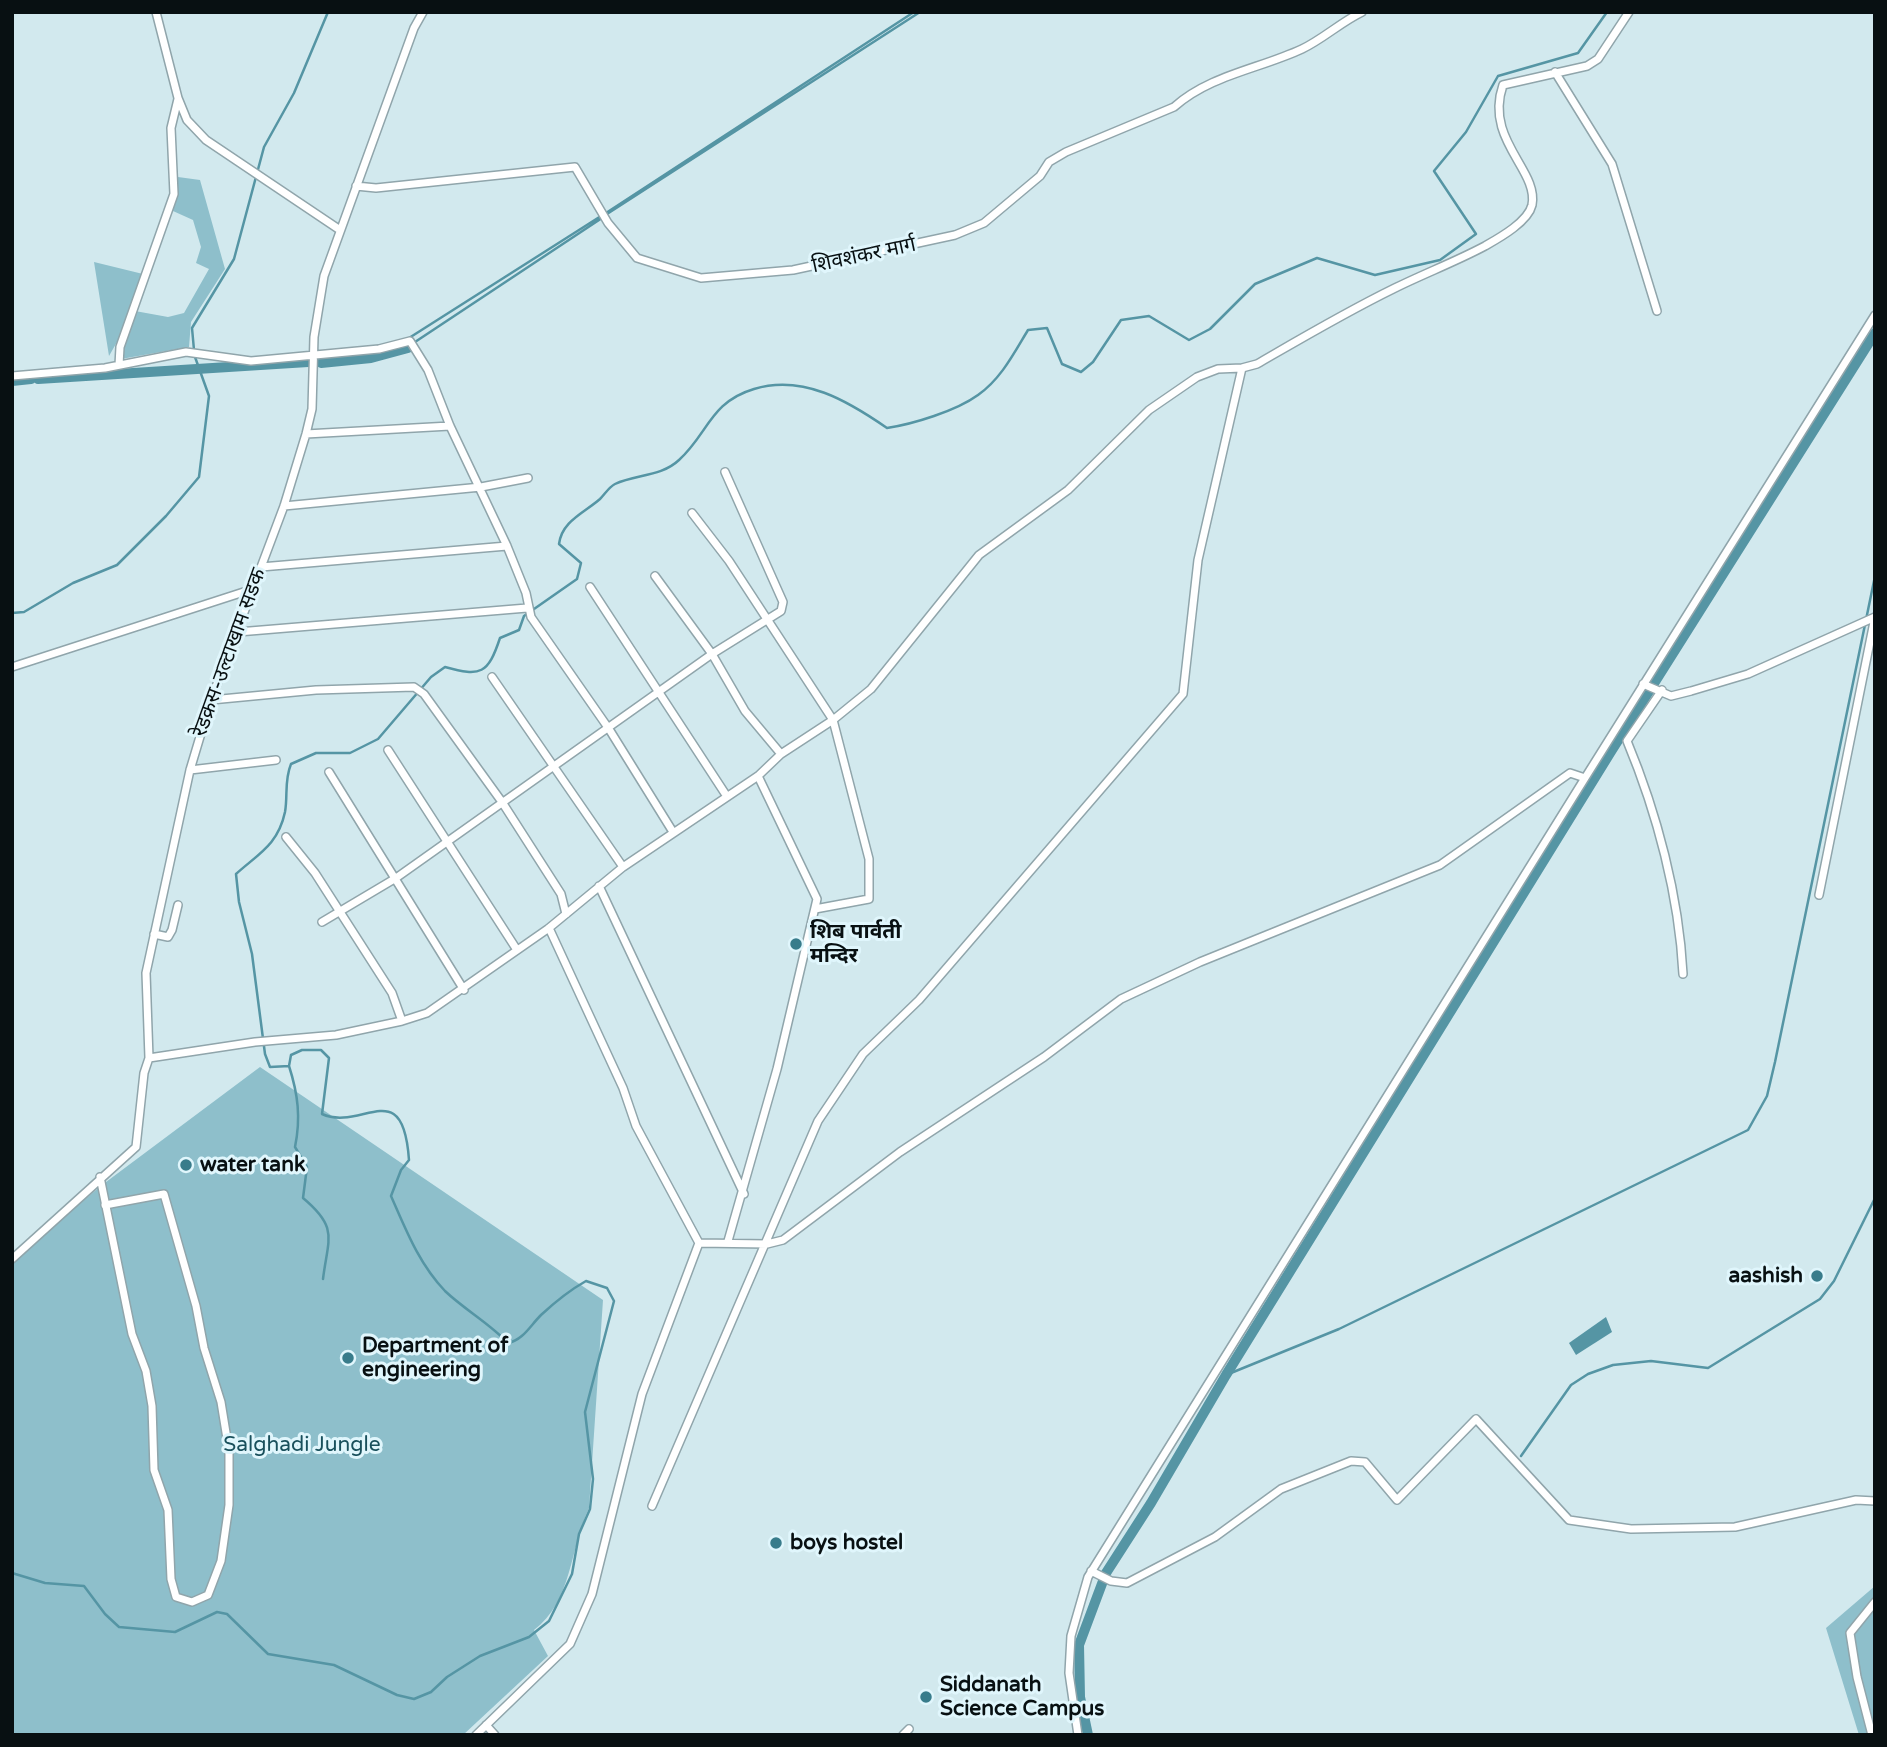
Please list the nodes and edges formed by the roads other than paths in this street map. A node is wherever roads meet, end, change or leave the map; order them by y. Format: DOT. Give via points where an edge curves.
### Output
graph roads {
  1 [pos="156,12"];
  2 [pos="423,12"];
  3 [pos="1362,12"];
  4 [pos="1629,12"];
  5 [pos="1555,72"];
  6 [pos="178,99"];
  7 [pos="356,186"];
  8 [pos="340,230"];
  9 [pos="1657,310"];
  10 [pos="1875,315"];
  11 [pos="312,355"];
  12 [pos="119,365"];
  13 [pos="1242,368"];
  14 [pos="12,376"];
  15 [pos="450,426"];
  16 [pos="306,434"];
  17 [pos="725,472"];
  18 [pos="528,478"];
  19 [pos="481,487"];
  20 [pos="284,506"];
  21 [pos="692,513"];
  22 [pos="507,545"];
  23 [pos="261,567"];
  24 [pos="655,576"];
  25 [pos="590,587"];
  26 [pos="253,589"];
  27 [pos="527,608"];
  28 [pos="1873,617"];
  29 [pos="768,621"];
  30 [pos="238,632"];
  31 [pos="712,654"];
  32 [pos="12,667"];
  33 [pos="492,677"];
  34 [pos="1646,685"];
  35 [pos="1661,689"];
  36 [pos="659,693"];
  37 [pos="211,700"];
  38 [pos="833,720"];
  39 [pos="609,729"];
  40 [pos="388,750"];
  41 [pos="781,754"];
  42 [pos="276,760"];
  43 [pos="555,765"];
  44 [pos="190,770"];
  45 [pos="330,772"];
  46 [pos="758,776"];
  47 [pos="1586,778"];
  48 [pos="726,795"];
  49 [pos="502,802"];
  50 [pos="673,832"];
  51 [pos="286,837"];
  52 [pos="449,840"];
  53 [pos="623,867"];
  54 [pos="396,878"];
  55 [pos="598,886"];
  56 [pos="1819,895"];
  57 [pos="178,905"];
  58 [pos="815,909"];
  59 [pos="341,912"];
  60 [pos="566,914"];
  61 [pos="322,922"];
  62 [pos="549,928"];
  63 [pos="154,934"];
  64 [pos="517,950"];
  65 [pos="1683,974"];
  66 [pos="464,990"];
  67 [pos="402,1021"];
  68 [pos="149,1058"];
  69 [pos="100,1177"];
  70 [pos="744,1194"];
  71 [pos="105,1205"];
  72 [pos="728,1241"];
  73 [pos="699,1243"];
  74 [pos="767,1244"];
  75 [pos="12,1259"];
  76 [pos="1875,1501"];
  77 [pos="652,1506"];
  78 [pos="1094,1572"];
  79 [pos="1875,1602"];
  80 [pos="486,1725"];
  81 [pos="476,1735"];
  82 [pos="495,1735"];
  83 [pos="1078,1735"];
  84 [pos="1872,1735"];
  1 -- 6 [label="street"];
  2 -- 7 [label="street, रेडक्रस-उल्टाखाम सडक"];
  3 -- 7 [label="street, शिवशंकर मार्ग" via="1303,48 1214,81 1174,107 1066,152 974,227 793,271 701,278 637,258 608,223 575,167 376,188"];
  4 -- 5 [label="street" via="1598,59 1587,66"];
  5 -- 9 [label="street" via="1612,163"];
  5 -- 13 [label="street" via="1503,85 1498,99 1507,148 1533,196 1525,218 1485,246"];
  6 -- 8 [label="street" via="187,120 206,140"];
  6 -- 12 [label="street" via="171,128 174,194 120,347"];
  7 -- 8 [label="street, रेडक्रस-उल्टाखाम सडक"];
  8 -- 11 [label="street, रेडक्रस-उल्टाखाम सडक" via="324,276"];
  10 -- 34 [label="street"];
  11 -- 12 [label="street" via="251,361 186,352"];
  11 -- 15 [label="street" via="379,349 409,340 428,370"];
  11 -- 16 [label="street, रेडक्रस-उल्टाखाम सडक" via="312,409"];
  12 -- 14 [label="street"];
  13 -- 38 [label="street" via="1219,369 1197,377 1149,410 1068,490 979,555 871,689"];
  13 -- 74 [label="street" via="1198,560 1184,694 919,1000 863,1054 818,1121"];
  15 -- 16 [label="street"];
  15 -- 19 [label="street"];
  16 -- 20 [label="street, रेडक्रस-उल्टाखाम सडक"];
  17 -- 29 [label="street" via="783,602 781,611"];
  18 -- 19 [label="street"];
  19 -- 20 [label="street"];
  19 -- 22 [label="street"];
  20 -- 23 [label="street, रेडक्रस-उल्टाखाम सडक"];
  21 -- 29 [label="street"];
  22 -- 23 [label="street"];
  22 -- 27 [label="street" via="526,593"];
  23 -- 26 [label="street, रेडक्रस-उल्टाखाम सडक"];
  24 -- 31 [label="street"];
  25 -- 36 [label="street"];
  26 -- 30 [label="street, रेडक्रस-उल्टाखाम सडक"];
  26 -- 32 [label="street"];
  27 -- 30 [label="street"];
  27 -- 39 [label="street"];
  28 -- 35 [label="street" via="1748,674 1671,696"];
  28 -- 56 [label="street"];
  29 -- 31 [label="street"];
  29 -- 38 [label="street"];
  30 -- 37 [label="street, रेडक्रस-उल्टाखाम सडक"];
  31 -- 36 [label="street"];
  31 -- 41 [label="street" via="746,711"];
  33 -- 43 [label="street"];
  34 -- 35 [label="street"];
  34 -- 47 [label="street"];
  35 -- 65 [label="street" via="1627,741 1648,792 1682,948"];
  36 -- 39 [label="street"];
  36 -- 48 [label="street"];
  37 -- 44 [label="street, रेडक्रस-उल्टाखाम सडक"];
  37 -- 49 [label="street" via="414,687 424,694"];
  38 -- 41 [label="street"];
  38 -- 58 [label="street" via="869,859 869,899"];
  39 -- 43 [label="street"];
  39 -- 50 [label="street"];
  40 -- 52 [label="street"];
  41 -- 46 [label="street"];
  42 -- 44 [label="street"];
  43 -- 49 [label="street"];
  43 -- 53 [label="street"];
  44 -- 63 [label="street, रेडक्रस-उल्टाखाम सडक"];
  45 -- 54 [label="street"];
  46 -- 48 [label="street"];
  46 -- 58 [label="street" via="817,899"];
  47 -- 74 [label="street" via="1570,773 1440,865 1199,962 1121,999 1044,1057 900,1152 783,1240"];
  47 -- 78 [label="street"];
  48 -- 50 [label="street"];
  49 -- 52 [label="street"];
  49 -- 60 [label="street" via="561,894"];
  50 -- 53 [label="street"];
  51 -- 59 [label="street"];
  52 -- 54 [label="street"];
  52 -- 64 [label="street"];
  53 -- 55 [label="street"];
  54 -- 59 [label="street"];
  54 -- 66 [label="street"];
  55 -- 60 [label="street"];
  55 -- 70 [label="street"];
  57 -- 63 [label="street" via="167,937"];
  58 -- 70 [label="street"];
  59 -- 61 [label="street"];
  59 -- 67 [label="street" via="397,1002"];
  60 -- 62 [label="street"];
  62 -- 64 [label="street"];
  62 -- 73 [label="street" via="636,1126"];
  63 -- 68 [label="street, रेडक्रस-उल्टाखाम सडक" via="146,973"];
  64 -- 66 [label="street"];
  66 -- 67 [label="street" via="427,1013"];
  67 -- 68 [label="street" via="336,1035"];
  68 -- 69 [label="street, रेडक्रस-उल्टाखाम सडक" via="136,1147"];
  69 -- 71 [label="street"];
  69 -- 75 [label="street, रेडक्रस-उल्टाखाम सडक"];
  70 -- 72 [label="street"];
  71 -- 71 [label="street" via="132,1334 146,1371 154,1470 168,1510 171,1579 176,1597 192,1602 208,1595 221,1560 229,1505 229,1451 221,1402 164,1194"];
  72 -- 73 [label="street"];
  72 -- 74 [label="street"];
  73 -- 80 [label="street" via="642,1394 592,1594 570,1644"];
  74 -- 77 [label="street" via="751,1271"];
  76 -- 78 [label="street" via="1856,1500 1735,1527 1631,1529 1569,1520 1476,1419 1397,1500 1365,1462 1351,1461 1281,1489 1215,1537 1128,1583"];
  78 -- 83 [label="street" via="1071,1636 1069,1673"];
  79 -- 84 [label="street" via="1850,1633"];
  80 -- 81 [label="street"];
  80 -- 82 [label="street"];
}
